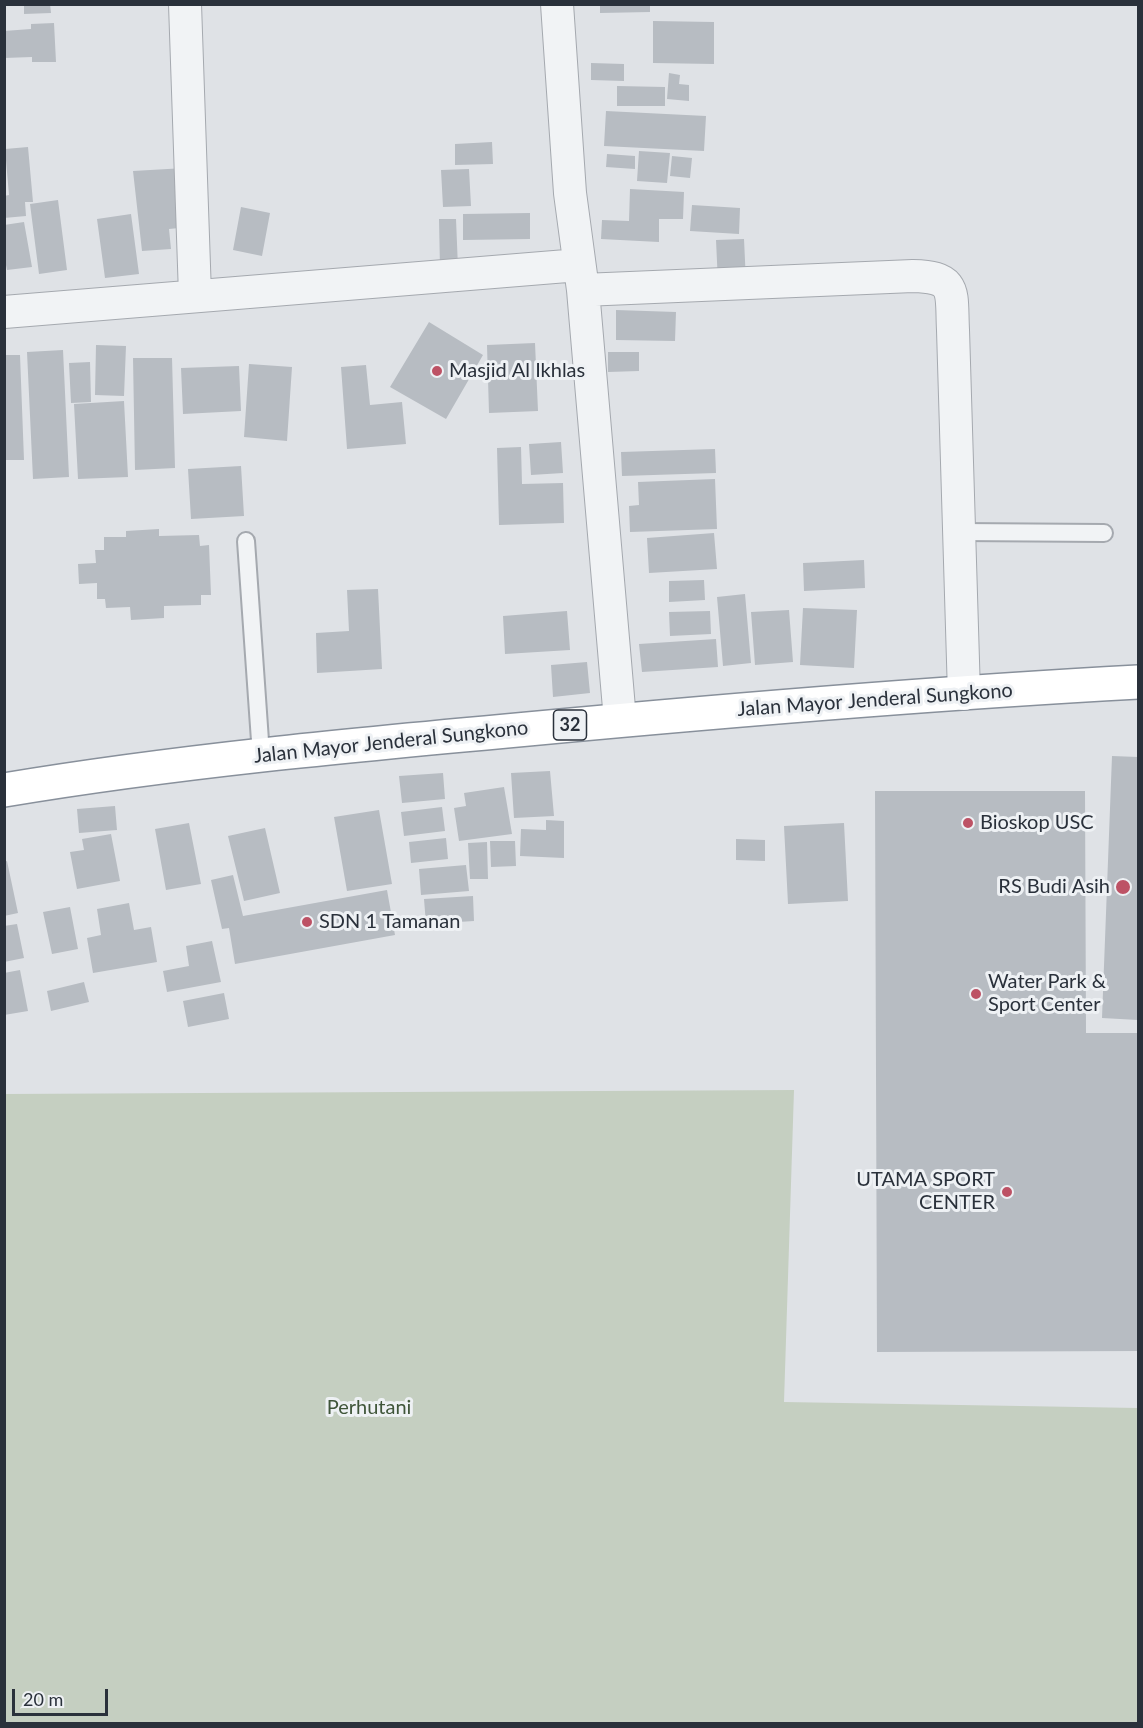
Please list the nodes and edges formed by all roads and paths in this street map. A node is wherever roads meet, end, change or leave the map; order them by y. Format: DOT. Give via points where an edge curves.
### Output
graph roads {
  1 [pos="185,4"];
  2 [pos="557,4"];
  3 [pos="581,277"];
  4 [pos="195,295"];
  5 [pos="4,312"];
  6 [pos="959,532"];
  7 [pos="1104,533"];
  8 [pos="246,541"];
  9 [pos="1138,682"];
  10 [pos="964,694"];
  11 [pos="620,720"];
  12 [pos="261,755"];
  13 [pos="4,789"];
  1 -- 4 [label="street"];
  2 -- 3 [label="street" via="570,193"];
  3 -- 4 [label="street"];
  3 -- 6 [label="street" via="913,276 935,277 945,282 951,292"];
  3 -- 11 [label="street"];
  4 -- 5 [label="street"];
  6 -- 7 [label="lane"];
  6 -- 10 [label="street"];
  8 -- 12 [label="lane"];
  9 -- 10 [label="highway, Jalan Mayor Jenderal Sungkono / 32"];
  10 -- 11 [label="highway, Jalan Mayor Jenderal Sungkono / 32"];
  11 -- 12 [label="highway, Jalan Mayor Jenderal Sungkono / 32"];
  12 -- 13 [label="highway, Jalan Mayor Jenderal Sungkono / 32" via="108,772"];
}
